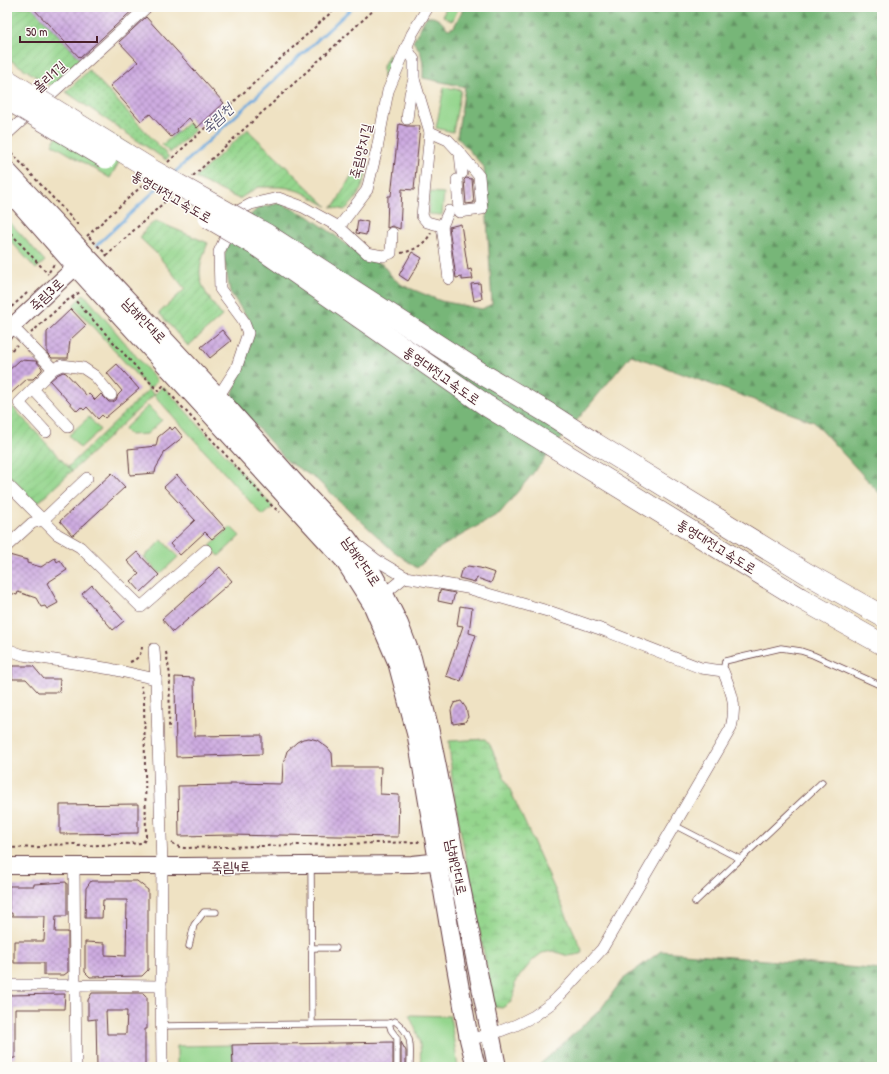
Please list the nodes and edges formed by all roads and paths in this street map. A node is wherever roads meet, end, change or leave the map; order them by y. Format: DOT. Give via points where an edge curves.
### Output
graph roads {
  1 [pos="147,7"];
  2 [pos="337,7"];
  3 [pos="377,7"];
  4 [pos="428,7"];
  5 [pos="406,47"];
  6 [pos="414,79"];
  7 [pos="7,80"];
  8 [pos="7,99"];
  9 [pos="407,119"];
  10 [pos="430,132"];
  11 [pos="7,134"];
  12 [pos="460,153"];
  13 [pos="163,166"];
  14 [pos="7,171"];
  15 [pos="193,176"];
  16 [pos="146,182"];
  17 [pos="7,189"];
  18 [pos="170,197"];
  19 [pos="449,211"];
  20 [pos="439,225"];
  21 [pos="339,227"];
  22 [pos="7,229"];
  23 [pos="392,233"];
  24 [pos="262,240"];
  25 [pos="391,254"];
  26 [pos="83,259"];
  27 [pos="56,261"];
  28 [pos="48,274"];
  29 [pos="43,279"];
  30 [pos="449,279"];
  31 [pos="81,291"];
  32 [pos="27,292"];
  33 [pos="72,297"];
  34 [pos="9,322"];
  35 [pos="24,339"];
  36 [pos="7,354"];
  37 [pos="53,369"];
  38 [pos="33,389"];
  39 [pos="111,394"];
  40 [pos="218,397"];
  41 [pos="68,426"];
  42 [pos="46,432"];
  43 [pos="87,478"];
  44 [pos="7,484"];
  45 [pos="285,515"];
  46 [pos="44,520"];
  47 [pos="347,538"];
  48 [pos="7,546"];
  49 [pos="206,550"];
  50 [pos="405,577"];
  51 [pos="378,599"];
  52 [pos="882,616"];
  53 [pos="882,644"];
  54 [pos="7,649"];
  55 [pos="154,649"];
  56 [pos="166,652"];
  57 [pos="723,671"];
  58 [pos="156,679"];
  59 [pos="139,681"];
  60 [pos="882,686"];
  61 [pos="169,730"];
  62 [pos="822,782"];
  63 [pos="674,825"];
  64 [pos="170,838"];
  65 [pos="423,838"];
  66 [pos="7,848"];
  67 [pos="740,859"];
  68 [pos="446,860"];
  69 [pos="311,865"];
  70 [pos="7,866"];
  71 [pos="74,866"];
  72 [pos="162,866"];
  73 [pos="695,902"];
  74 [pos="216,912"];
  75 [pos="190,946"];
  76 [pos="312,948"];
  77 [pos="336,948"];
  78 [pos="7,985"];
  79 [pos="75,985"];
  80 [pos="160,986"];
  81 [pos="389,1023"];
  82 [pos="312,1024"];
  83 [pos="161,1026"];
  84 [pos="490,1035"];
  85 [pos="469,1039"];
  86 [pos="76,1067"];
  87 [pos="162,1067"];
  88 [pos="397,1067"];
  89 [pos="410,1067"];
  90 [pos="476,1067"];
  91 [pos="497,1067"];
  1 -- 11 [label="street, 홀리1길"];
  2 -- 13 [label="path"];
  3 -- 15 [label="path"];
  4 -- 5 [label="street, 죽림양지길"];
  5 -- 6 [label="street" via="414,60"];
  5 -- 21 [label="street, 죽림양지길" via="388,91 366,190"];
  6 -- 9 [label="street"];
  6 -- 10 [label="street"];
  7 -- 24 [label="highway, 통영대전고속도로, bridge"];
  8 -- 24 [label="highway, 통영대전고속도로, bridge"];
  10 -- 12 [label="street" via="448,140"];
  10 -- 20 [label="street" via="422,216 427,222"];
  12 -- 12 [label="street" via="479,176 482,209 459,212"];
  14 -- 26 [label="main road, 남해안대로"];
  16 -- 26 [label="path"];
  17 -- 26 [label="main road, 남해안대로"];
  18 -- 26 [label="path"];
  19 -- 20 [label="street"];
  20 -- 25 [label="path" via="427,241 417,248"];
  20 -- 30 [label="street"];
  21 -- 25 [label="street" via="367,253 383,256"];
  21 -- 40 [label="street" via="303,207 278,198 251,204 238,211 219,252 220,289 243,320 248,334 236,369"];
  22 -- 28 [label="path"];
  23 -- 25 [label="street"];
  24 -- 52 [label="highway, 통영대전고속도로" via="828,586"];
  24 -- 53 [label="highway, 통영대전고속도로" via="487,406 815,606"];
  26 -- 34 [label="street, 죽림3로"];
  26 -- 40 [label="main road, 남해안대로"];
  26 -- 51 [label="main road, 남해안대로"];
  27 -- 28 [label="path"];
  28 -- 29 [label="path"];
  31 -- 33 [label="path"];
  32 -- 34 [label="path"];
  33 -- 35 [label="path"];
  33 -- 45 [label="path" via="158,391 163,386 273,507"];
  34 -- 35 [label="street"];
  35 -- 36 [label="path"];
  35 -- 37 [label="street"];
  37 -- 38 [label="street"];
  37 -- 39 [label="street" via="62,365 82,368 95,376"];
  38 -- 41 [label="street"];
  38 -- 42 [label="street" via="19,403"];
  40 -- 47 [label="main road, 남해안대로"];
  43 -- 46 [label="street"];
  44 -- 46 [label="street"];
  46 -- 48 [label="street" via="32,522"];
  46 -- 49 [label="street" via="57,534 80,547 141,607"];
  47 -- 50 [label="street"];
  47 -- 51 [label="main road, 남해안대로" via="371,571"];
  50 -- 51 [label="street"];
  50 -- 57 [label="street" via="467,588 552,612 701,668"];
  51 -- 68 [label="main road, 남해안대로" via="399,624 412,658 429,727"];
  54 -- 58 [label="street"];
  55 -- 58 [label="street"];
  56 -- 61 [label="path" via="170,675"];
  57 -- 60 [label="lane" via="725,661 781,648 813,655"];
  57 -- 63 [label="street" via="733,693 734,715 731,728"];
  58 -- 72 [label="street"];
  59 -- 66 [label="path" via="144,692 146,837 143,843 78,846 60,844"];
  62 -- 67 [label="lane"];
  63 -- 67 [label="lane"];
  63 -- 84 [label="street" via="598,954 552,1003 525,1021"];
  64 -- 65 [label="path" via="173,844 184,848 418,842"];
  67 -- 73 [label="lane"];
  68 -- 69 [label="street, 죽림4로" via="412,864"];
  68 -- 84 [label="main road, 남해안대로" via="479,971"];
  68 -- 85 [label="main road, 남해안대로"];
  69 -- 72 [label="street, 죽림4로"];
  69 -- 76 [label="lane"];
  70 -- 71 [label="street, 죽림4로"];
  71 -- 72 [label="street, 죽림4로"];
  71 -- 79 [label="street"];
  72 -- 80 [label="street"];
  74 -- 75 [label="lane" via="204,912 194,925"];
  76 -- 77 [label="lane"];
  76 -- 82 [label="lane"];
  78 -- 79 [label="street"];
  79 -- 80 [label="street"];
  79 -- 86 [label="street"];
  80 -- 83 [label="street"];
  81 -- 82 [label="lane"];
  81 -- 88 [label="lane" via="397,1038"];
  81 -- 89 [label="lane" via="395,1021 402,1026 410,1038"];
  82 -- 83 [label="lane"];
  83 -- 87 [label="street"];
  84 -- 85 [label="street"];
  84 -- 91 [label="main road, 남해안대로"];
  85 -- 90 [label="main road, 남해안대로"];
}
